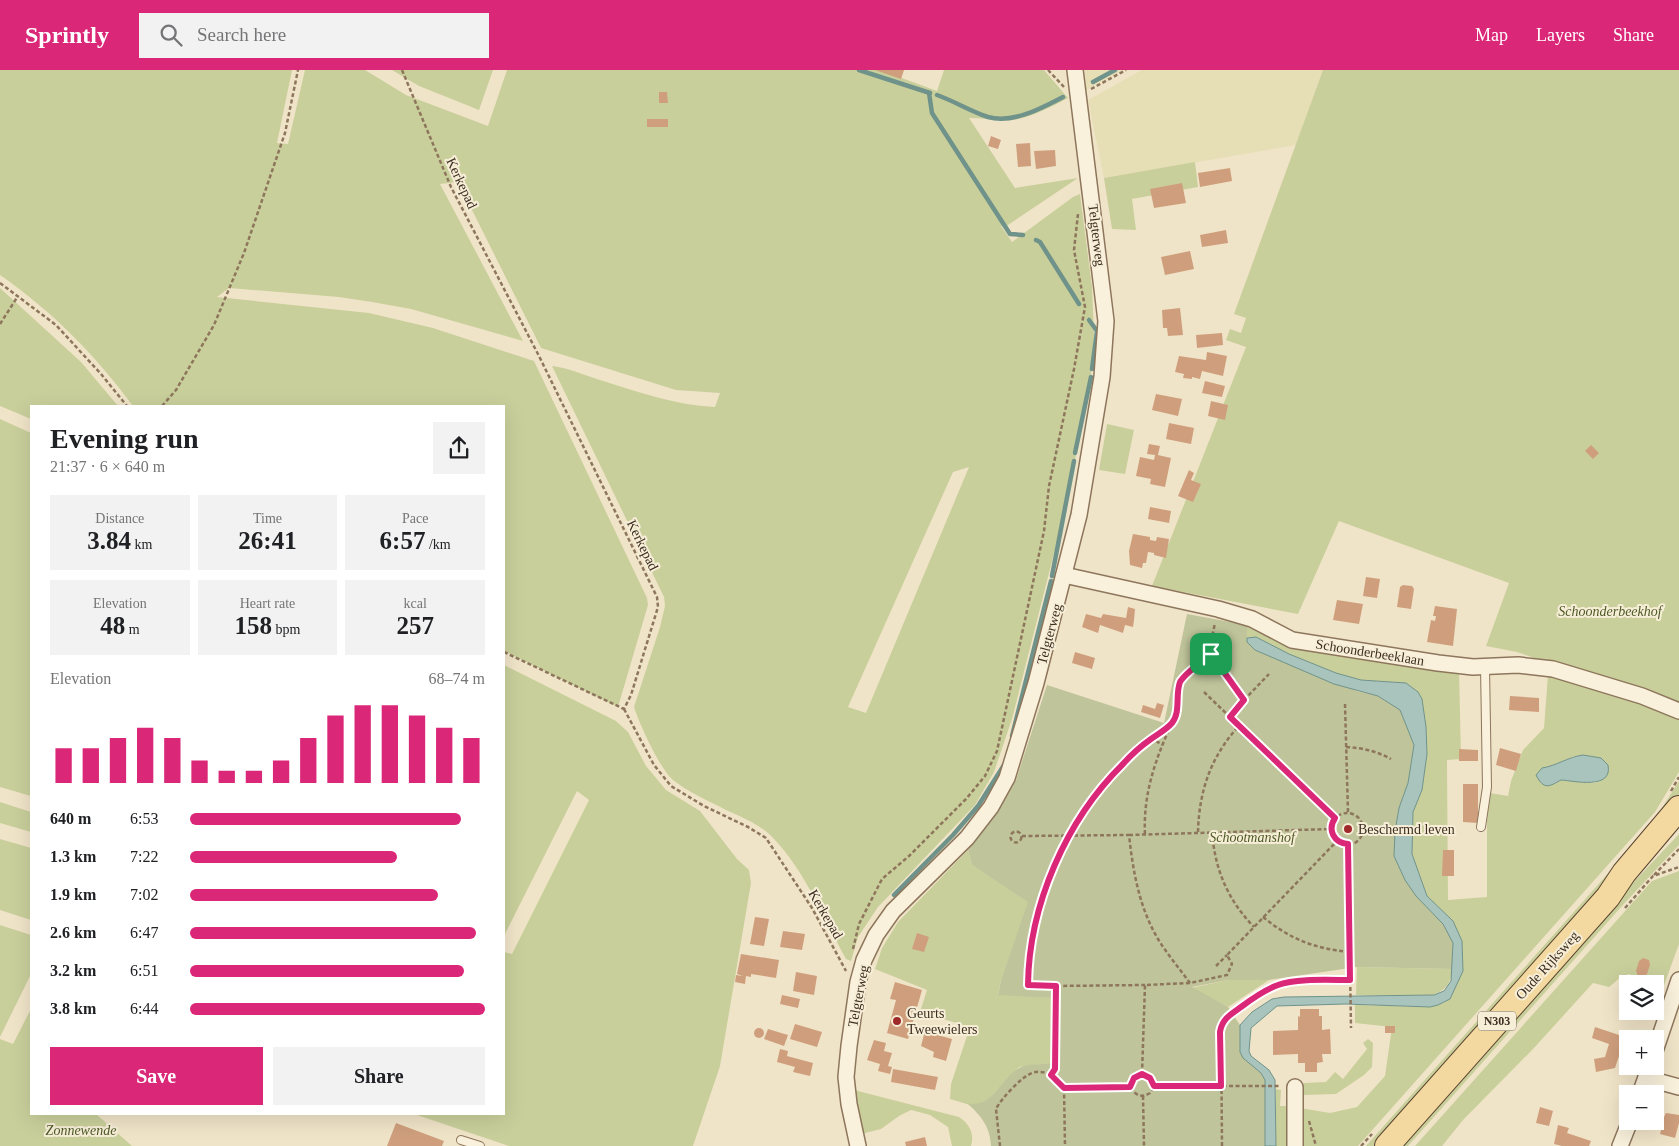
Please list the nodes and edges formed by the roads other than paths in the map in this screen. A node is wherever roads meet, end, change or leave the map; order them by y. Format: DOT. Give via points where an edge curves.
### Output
graph roads {
  1 [pos="1075,70"];
  2 [pos="1064,575"];
  3 [pos="1485,666"];
  4 [pos="1679,711"];
  5 [pos="1679,808"];
  6 [pos="1679,826"];
  7 [pos="1481,827"];
  8 [pos="1608,897"];
  9 [pos="1679,980"];
  10 [pos="1662,1030"];
  11 [pos="1654,1075"];
  12 [pos="1290,1086"];
  13 [pos="1679,1087"];
  14 [pos="1626,1130"];
  15 [pos="462,1140"];
  16 [pos="480,1146"];
  17 [pos="858,1146"];
  18 [pos="1294,1146"];
  19 [pos="1387,1146"];
  20 [pos="1620,1146"];
  1 -- 2 [label="street, Telgterweg" via="1073,93 1106,321 1102,377 1084,488"];
  2 -- 3 [label="street, Schoonderbeeklaan" via="1218,609 1252,619 1292,640 1438,663"];
  2 -- 17 [label="street, Telgterweg" via="1007,778 991,807 966,838 893,911 864,960 858,982 846,1077"];
  3 -- 4 [label="street, Schoonderbeeklaan" via="1553,669 1642,696"];
  3 -- 7 [label="lane" via="1487,787"];
  5 -- 8 [label="main road, Oude Rijksweg / N303"];
  6 -- 8 [label="main road, Oude Rijksweg / N303" via="1630,881"];
  8 -- 19 [label="main road, Oude Rijksweg / N303"];
  9 -- 10 [label="street"];
  11 -- 13 [label="street"];
  12 -- 18 [label="street"];
  14 -- 20 [label="street"];
  15 -- 16 [label="lane"];
}
